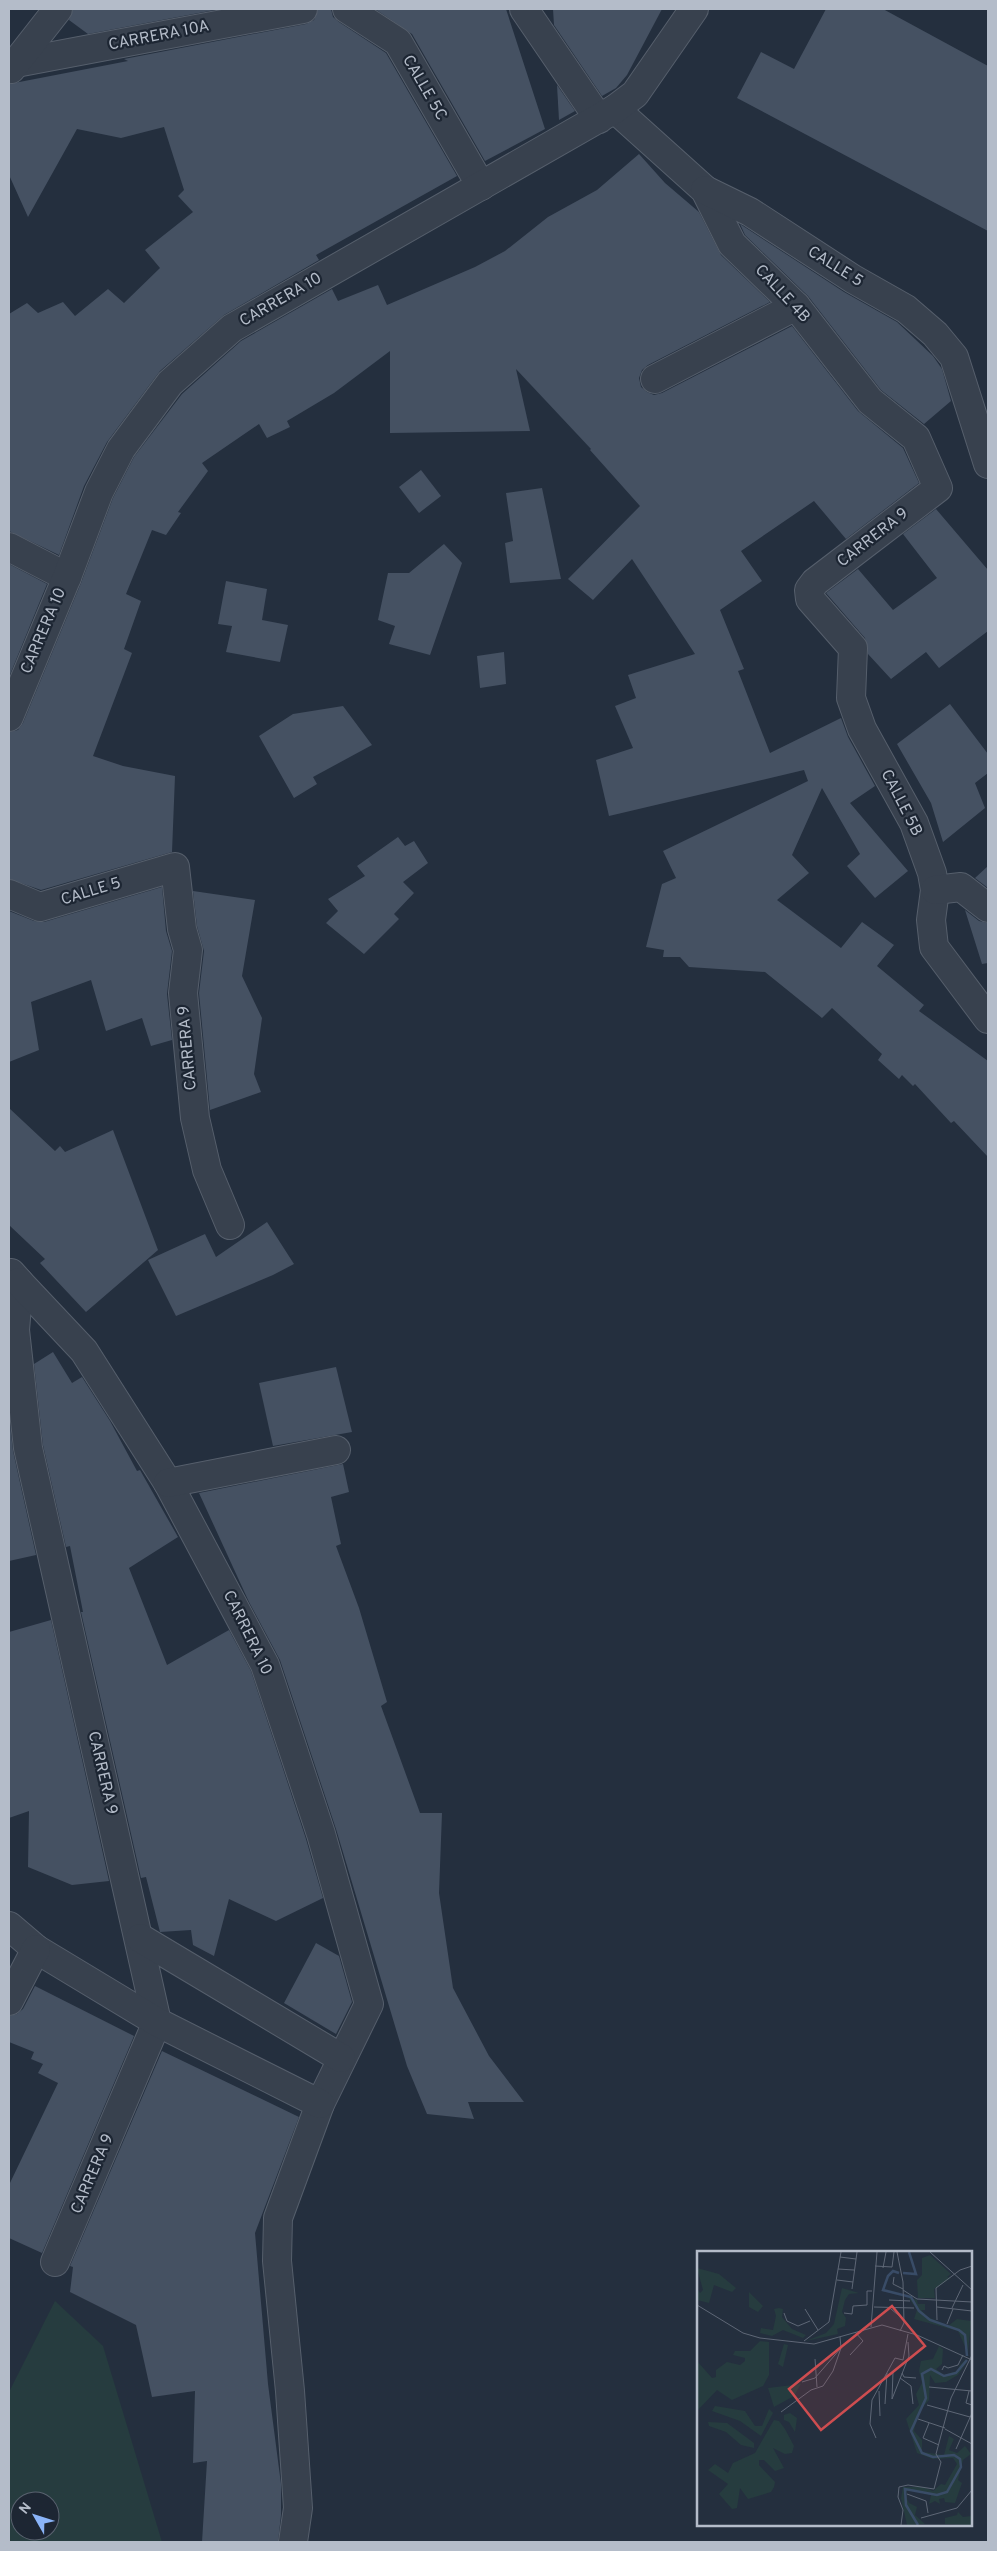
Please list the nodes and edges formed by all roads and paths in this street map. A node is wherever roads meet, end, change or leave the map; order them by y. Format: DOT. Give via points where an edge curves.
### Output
graph roads {
  1 [pos="58,9"];
  2 [pos="302,9"];
  3 [pos="347,9"];
  4 [pos="524,9"];
  5 [pos="694,9"];
  6 [pos="13,67"];
  7 [pos="607,114"];
  8 [pos="481,186"];
  9 [pos="705,190"];
  10 [pos="796,306"];
  11 [pos="655,380"];
  12 [pos="988,464"];
  13 [pos="938,488"];
  14 [pos="9,547"];
  15 [pos="67,577"];
  16 [pos="809,590"];
  17 [pos="9,717"];
  18 [pos="175,867"];
  19 [pos="935,890"];
  20 [pos="9,894"];
  21 [pos="988,908"];
  22 [pos="988,1019"];
  23 [pos="230,1224"];
  24 [pos="14,1276"];
  25 [pos="336,1450"];
  26 [pos="168,1483"];
  27 [pos="9,1926"];
  28 [pos="140,1938"];
  29 [pos="36,1949"];
  30 [pos="9,2001"];
  31 [pos="157,2022"];
  32 [pos="342,2058"];
  33 [pos="320,2104"];
  34 [pos="55,2262"];
  35 [pos="293,2542"];
  1 -- 6 [label="street"];
  2 -- 6 [label="street, CARRERA 10A"];
  3 -- 8 [label="street, CALLE 5C" via="398,42"];
  4 -- 7 [label="street, CALLE 4B"];
  5 -- 7 [label="street, CARRERA 10" via="635,94"];
  7 -- 8 [label="street, CARRERA 10"];
  7 -- 9 [label="street, CALLE 4B"];
  8 -- 15 [label="street, CARRERA 10" via="232,328 170,383 121,449 99,492"];
  9 -- 10 [label="street, CALLE 4B" via="732,244"];
  9 -- 12 [label="street, CALLE 5" via="750,212 844,274 906,309 935,334 954,357"];
  10 -- 11 [label="street"];
  10 -- 13 [label="street, CALLE 4B" via="870,401 916,438"];
  13 -- 16 [label="street, CARRERA 9" via="815,582"];
  14 -- 15 [label="street"];
  15 -- 17 [label="street, CARRERA 10"];
  16 -- 19 [label="street, CALLE 5B" via="810,599 853,648 851,698 862,728 914,823"];
  18 -- 20 [label="street, CALLE 5" via="40,908"];
  18 -- 23 [label="street, CARRERA 9" via="182,929 188,950 183,993 195,1118 207,1170"];
  19 -- 21 [label="street" via="961,887"];
  19 -- 22 [label="street, CALLE 5B" via="931,920 934,947"];
  24 -- 26 [label="street, CARRERA 10" via="84,1350"];
  24 -- 28 [label="street, CARRERA 9" via="15,1330 28,1448"];
  25 -- 26 [label="street"];
  26 -- 32 [label="street, CARRERA 10" via="265,1665 321,1834 369,2004"];
  27 -- 29 [label="street"];
  28 -- 31 [label="street, CARRERA 9"];
  28 -- 32 [label="street"];
  29 -- 30 [label="street"];
  29 -- 31 [label="street"];
  31 -- 33 [label="street"];
  31 -- 34 [label="street, CARRERA 9"];
  32 -- 33 [label="street, CARRERA 10"];
  33 -- 35 [label="street, CARRERA 10" via="278,2218 277,2261 298,2508"];
}
